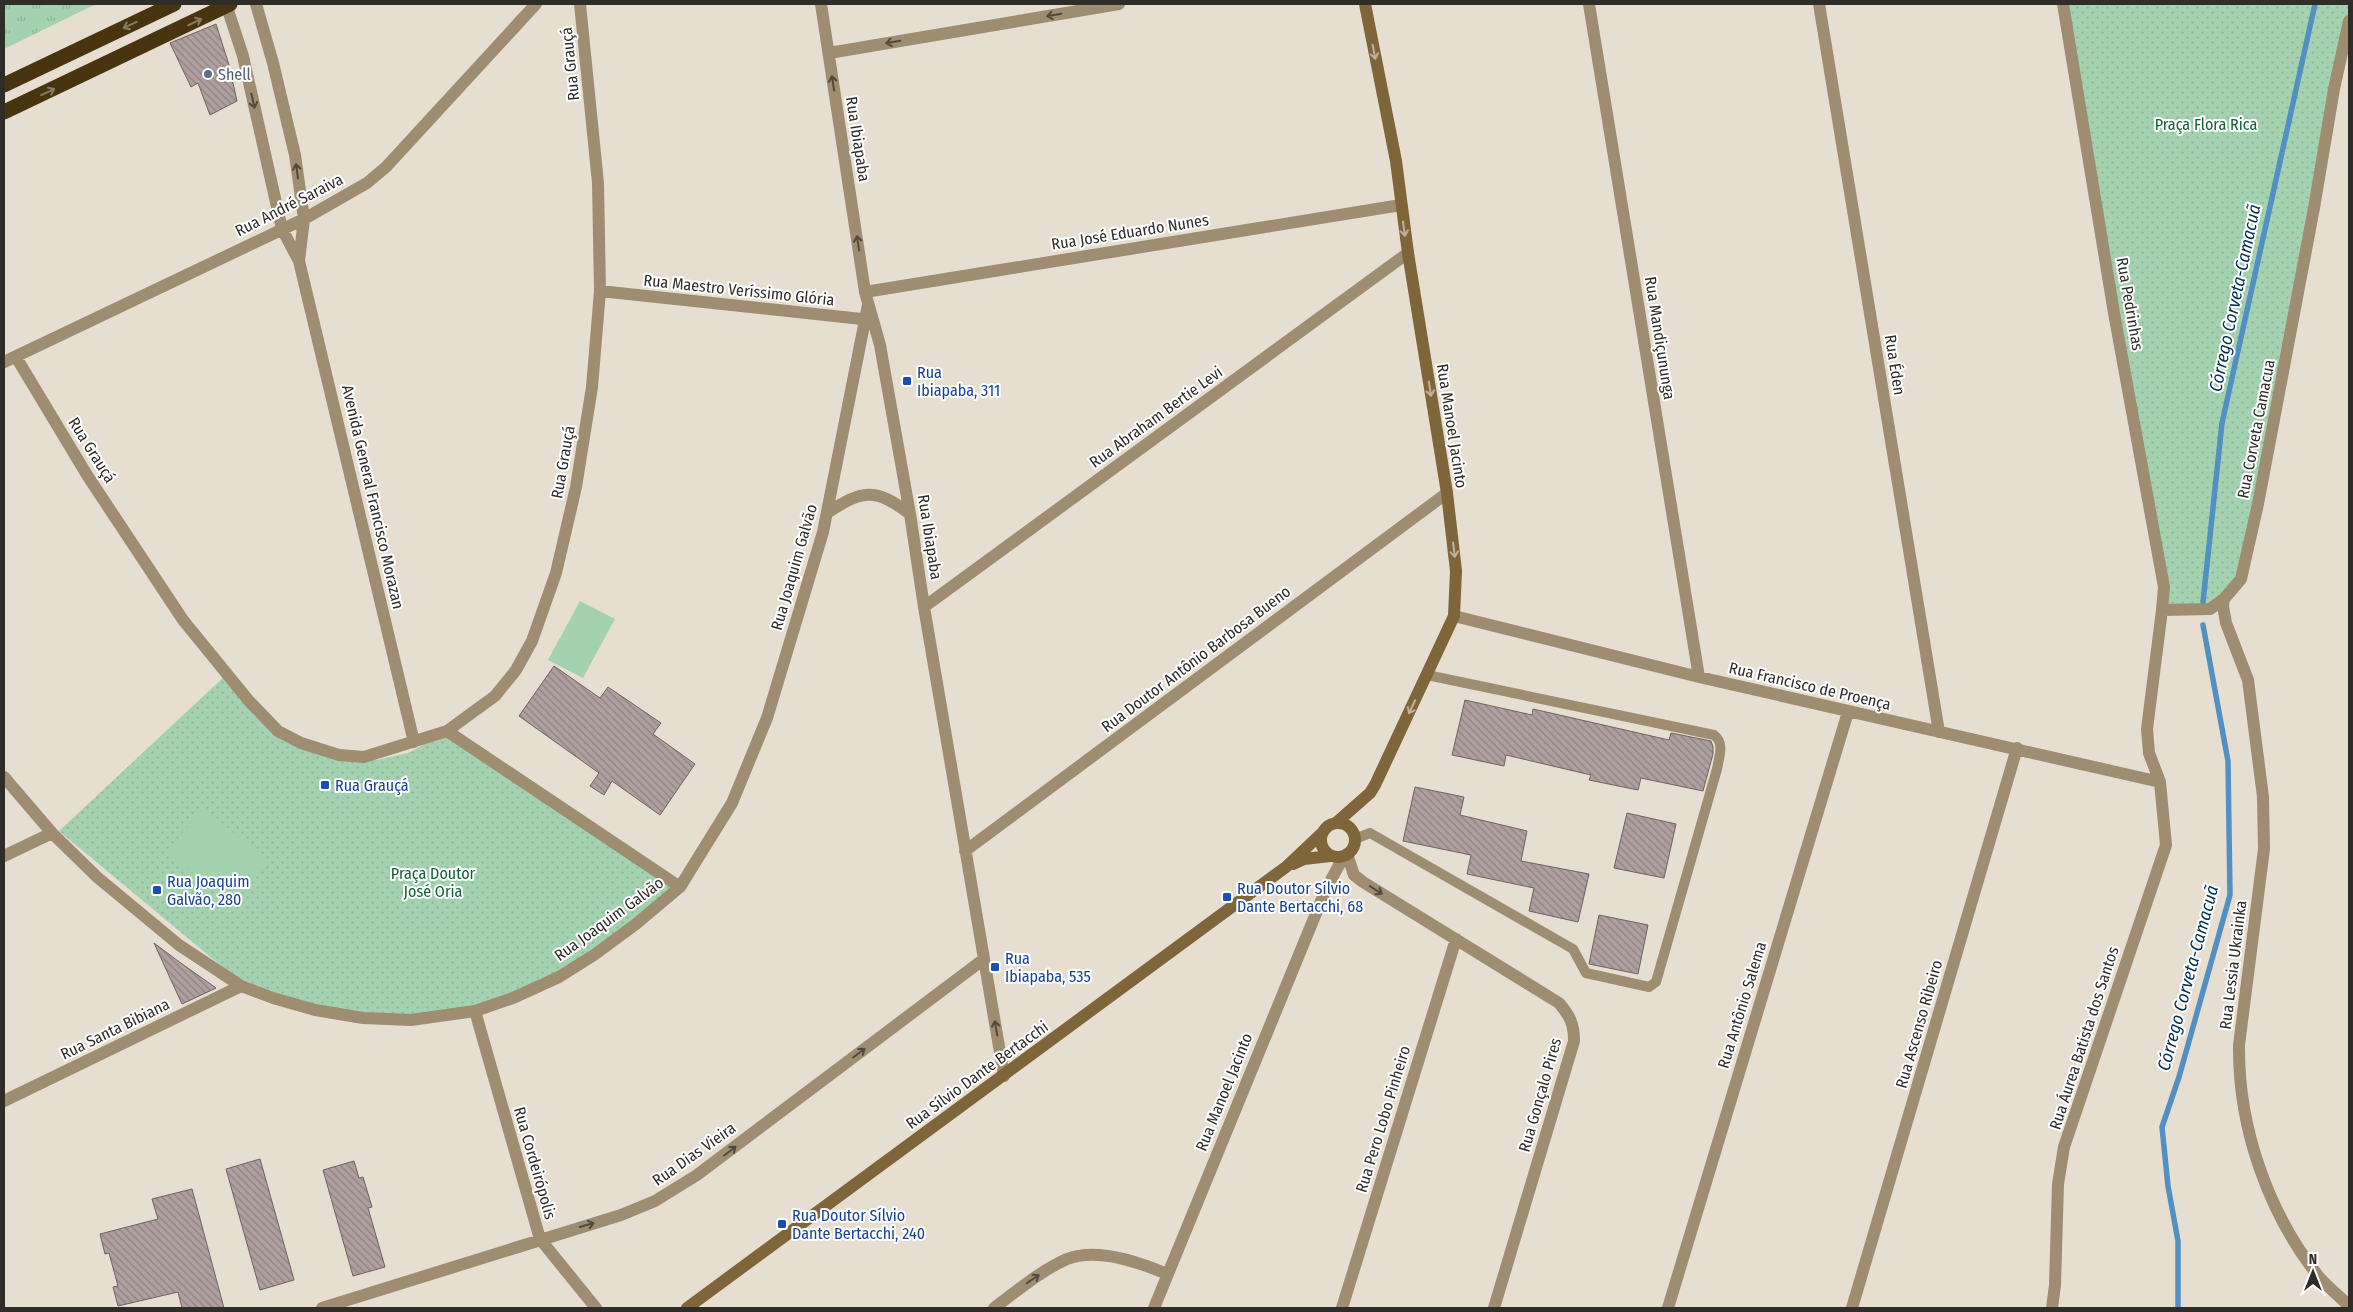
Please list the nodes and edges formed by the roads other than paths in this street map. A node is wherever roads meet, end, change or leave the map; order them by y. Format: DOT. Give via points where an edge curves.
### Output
graph roads {
  1 [pos="174,4"];
  2 [pos="228,4"];
  3 [pos="256,4"];
  4 [pos="536,4"];
  5 [pos="580,4"];
  6 [pos="821,4"];
  7 [pos="1119,4"];
  8 [pos="1365,4"];
  9 [pos="1589,4"];
  10 [pos="1819,4"];
  11 [pos="2063,4"];
  12 [pos="2349,22"];
  13 [pos="829,53"];
  14 [pos="4,85"];
  15 [pos="4,112"];
  16 [pos="1401,205"];
  17 [pos="304,219"];
  18 [pos="282,228"];
  19 [pos="1408,254"];
  20 [pos="299,260"];
  21 [pos="600,291"];
  22 [pos="865,292"];
  23 [pos="868,305"];
  24 [pos="869,320"];
  25 [pos="16,357"];
  26 [pos="4,362"];
  27 [pos="1446,493"];
  28 [pos="828,513"];
  29 [pos="910,514"];
  30 [pos="2224,599"];
  31 [pos="924,607"];
  32 [pos="2210,608"];
  33 [pos="2162,610"];
  34 [pos="1454,616"];
  35 [pos="2226,623"];
  36 [pos="1427,675"];
  37 [pos="1699,677"];
  38 [pos="1848,712"];
  39 [pos="447,731"];
  40 [pos="1939,732"];
  41 [pos="414,742"];
  42 [pos="2017,748"];
  43 [pos="4,777"];
  44 [pos="2160,782"];
  45 [pos="1336,823"];
  46 [pos="52,833"];
  47 [pos="1322,833"];
  48 [pos="1355,839"];
  49 [pos="965,851"];
  50 [pos="4,856"];
  51 [pos="1339,856"];
  52 [pos="1286,867"];
  53 [pos="680,887"];
  54 [pos="1456,939"];
  55 [pos="984,960"];
  56 [pos="241,986"];
  57 [pos="475,1011"];
  58 [pos="1004,1076"];
  59 [pos="4,1101"];
  60 [pos="540,1239"];
  61 [pos="1167,1274"];
  62 [pos="2334,1292"];
  63 [pos="2349,1296"];
  64 [pos="2349,1306"];
  65 [pos="322,1308"];
  66 [pos="596,1308"];
  67 [pos="687,1308"];
  68 [pos="994,1308"];
  69 [pos="1154,1308"];
  70 [pos="1342,1308"];
  71 [pos="1494,1308"];
  72 [pos="1668,1308"];
  73 [pos="1852,1308"];
  74 [pos="2052,1308"];
  1 -- 14 [label="highway, one-way"];
  15 -- 2 [label="highway, one-way"];
  2 -- 18 [label="street, Avenida General Francisco Morazan, one-way"];
  17 -- 3 [label="street, Avenida General Francisco Morazan, one-way" via="295,155"];
  4 -- 17 [label="street, Rua André Saraiva" via="386,167 367,183"];
  5 -- 21 [label="street, Rua Grauçá" via="598,183"];
  6 -- 13 [label="street, Rua Ibiapaba"];
  7 -- 13 [label="street, one-way"];
  8 -- 16 [label="street, Rua Manoel Jacinto, one-way" via="1396,161"];
  9 -- 37 [label="street, Rua Mandiçununga"];
  10 -- 40 [label="street, Rua Éden"];
  11 -- 33 [label="street, Rua Pedrinhas" via="2164,587"];
  12 -- 30 [label="street, Rua Corveta Camacua" via="2242,579"];
  22 -- 13 [label="street, Rua Ibiapaba, one-way"];
  16 -- 19 [label="street, Rua Manoel Jacinto, one-way"];
  16 -- 22 [label="street, Rua José Eduardo Nunes"];
  17 -- 18 [label="street, Rua André Saraiva"];
  17 -- 20 [label="street, Avenida General Francisco Morazan"];
  18 -- 20 [label="street, Avenida General Francisco Morazan"];
  18 -- 25 [label="street, Rua André Saraiva"];
  19 -- 27 [label="street, Rua Manoel Jacinto, one-way"];
  19 -- 31 [label="street, Rua Abraham Bertie Levi"];
  20 -- 41 [label="street, Avenida General Francisco Morazan"];
  21 -- 24 [label="street, Rua Maestro Veríssimo Glória"];
  21 -- 39 [label="street, Rua Grauçá" via="592,387 576,487 556,573 532,641 516,670 495,696"];
  22 -- 23 [label="street, Rua Ibiapaba"];
  23 -- 24 [label="street, Rua Joaquim Galvão"];
  24 -- 28 [label="street, Rua Joaquim Galvão"];
  24 -- 29 [label="street, Rua Ibiapaba"];
  25 -- 26 [label="street, Rua André Saraiva"];
  25 -- 41 [label="street, Rua Grauçá" via="87,475 183,620 248,701 278,731 301,743 338,755 364,757"];
  27 -- 34 [label="street, Rua Manoel Jacinto, one-way" via="1456,571"];
  27 -- 49 [label="street, Rua Doutor Antônio Barbosa Bueno"];
  28 -- 29 [label="street" via="848,499 870,494 889,498"];
  28 -- 53 [label="street, Rua Joaquim Galvão" via="767,718 732,803"];
  29 -- 31 [label="street, Rua Ibiapaba"];
  30 -- 32 [label="street, Rua Corveta Camacua"];
  30 -- 35 [label="street, Rua Lessia Ukrainka"];
  31 -- 49 [label="street, Rua Ibiapaba"];
  32 -- 33 [label="street"];
  32 -- 35 [label="street, Rua Lessia Ukrainka"];
  33 -- 44 [label="street" via="2147,729 2149,753"];
  34 -- 36 [label="street, Rua Manoel Jacinto"];
  34 -- 37 [label="street, Rua Francisco de Proença"];
  35 -- 62 [label="street, Rua Lessia Ukrainka" via="2248,680 2263,796 2264,849 2239,1045 2239,1078 2256,1156 2275,1207 2299,1248"];
  36 -- 45 [label="street, Rua Manoel Jacinto, one-way" via="1375,785"];
  36 -- 48 [label="lane" via="1714,735 1719,739 1721,747 1716,769 1656,982 1649,987 1586,973 1573,949 1565,944 1370,833"];
  37 -- 38 [label="street, Rua Francisco de Proença"];
  38 -- 40 [label="street, Rua Francisco de Proença"];
  38 -- 72 [label="street, Rua Antônio Salema"];
  39 -- 41 [label="street, Rua Grauçá"];
  39 -- 53 [label="street"];
  40 -- 42 [label="street, Rua Francisco de Proença"];
  42 -- 44 [label="street, Rua Francisco de Proença"];
  42 -- 73 [label="street, Rua Ascenso Ribeiro"];
  43 -- 46 [label="street, Rua Joaquim Galvão"];
  44 -- 74 [label="street, Rua Áurea Batista dos Santos" via="2166,845 2064,1147 2058,1184"];
  45 -- 47 [label="street"];
  45 -- 48 [label="street" via="1347,826"];
  46 -- 50 [label="street"];
  46 -- 56 [label="street, Rua Joaquim Galvão" via="97,877 179,945"];
  47 -- 51 [label="street" via="1322,849"];
  47 -- 52 [label="street, Rua Sílvio Dante Bertacchi"];
  48 -- 51 [label="street" via="1353,848"];
  49 -- 55 [label="street, Rua Ibiapaba"];
  51 -- 52 [label="street, Rua Sílvio Dante Bertacchi" via="1304,859"];
  51 -- 54 [label="street, Rua Gonçalo Pires, one-way" via="1363,882"];
  51 -- 61 [label="street, Rua Manoel Jacinto"];
  52 -- 58 [label="street, Rua Sílvio Dante Bertacchi"];
  53 -- 57 [label="street, Rua Joaquim Galvão" via="636,924 559,977"];
  54 -- 70 [label="street, Rua Pero Lobo Pinheiro"];
  54 -- 71 [label="street, Rua Gonçalo Pires" via="1559,1003 1574,1026 1574,1041"];
  58 -- 55 [label="street, Rua Ibiapaba, one-way"];
  60 -- 55 [label="street, Rua Dias Vieira, one-way" via="656,1201 697,1175"];
  56 -- 57 [label="street, Rua Joaquim Galvão" via="315,1010 363,1018 411,1020"];
  56 -- 59 [label="street, Rua Santa Bibiana"];
  57 -- 60 [label="street, Rua Cordeirópolis"];
  58 -- 67 [label="street, Rua Sílvio Dante Bertacchi"];
  60 -- 65 [label="street, Rua Dias Vieira"];
  60 -- 66 [label="street, Rua Cordeirópolis"];
  68 -- 61 [label="street, one-way" via="1034,1278 1068,1259 1102,1254"];
  61 -- 69 [label="street, Rua Manoel Jacinto"];
  62 -- 63 [label="street"];
  62 -- 64 [label="street, Rua Lessia Ukrainka"];
}
